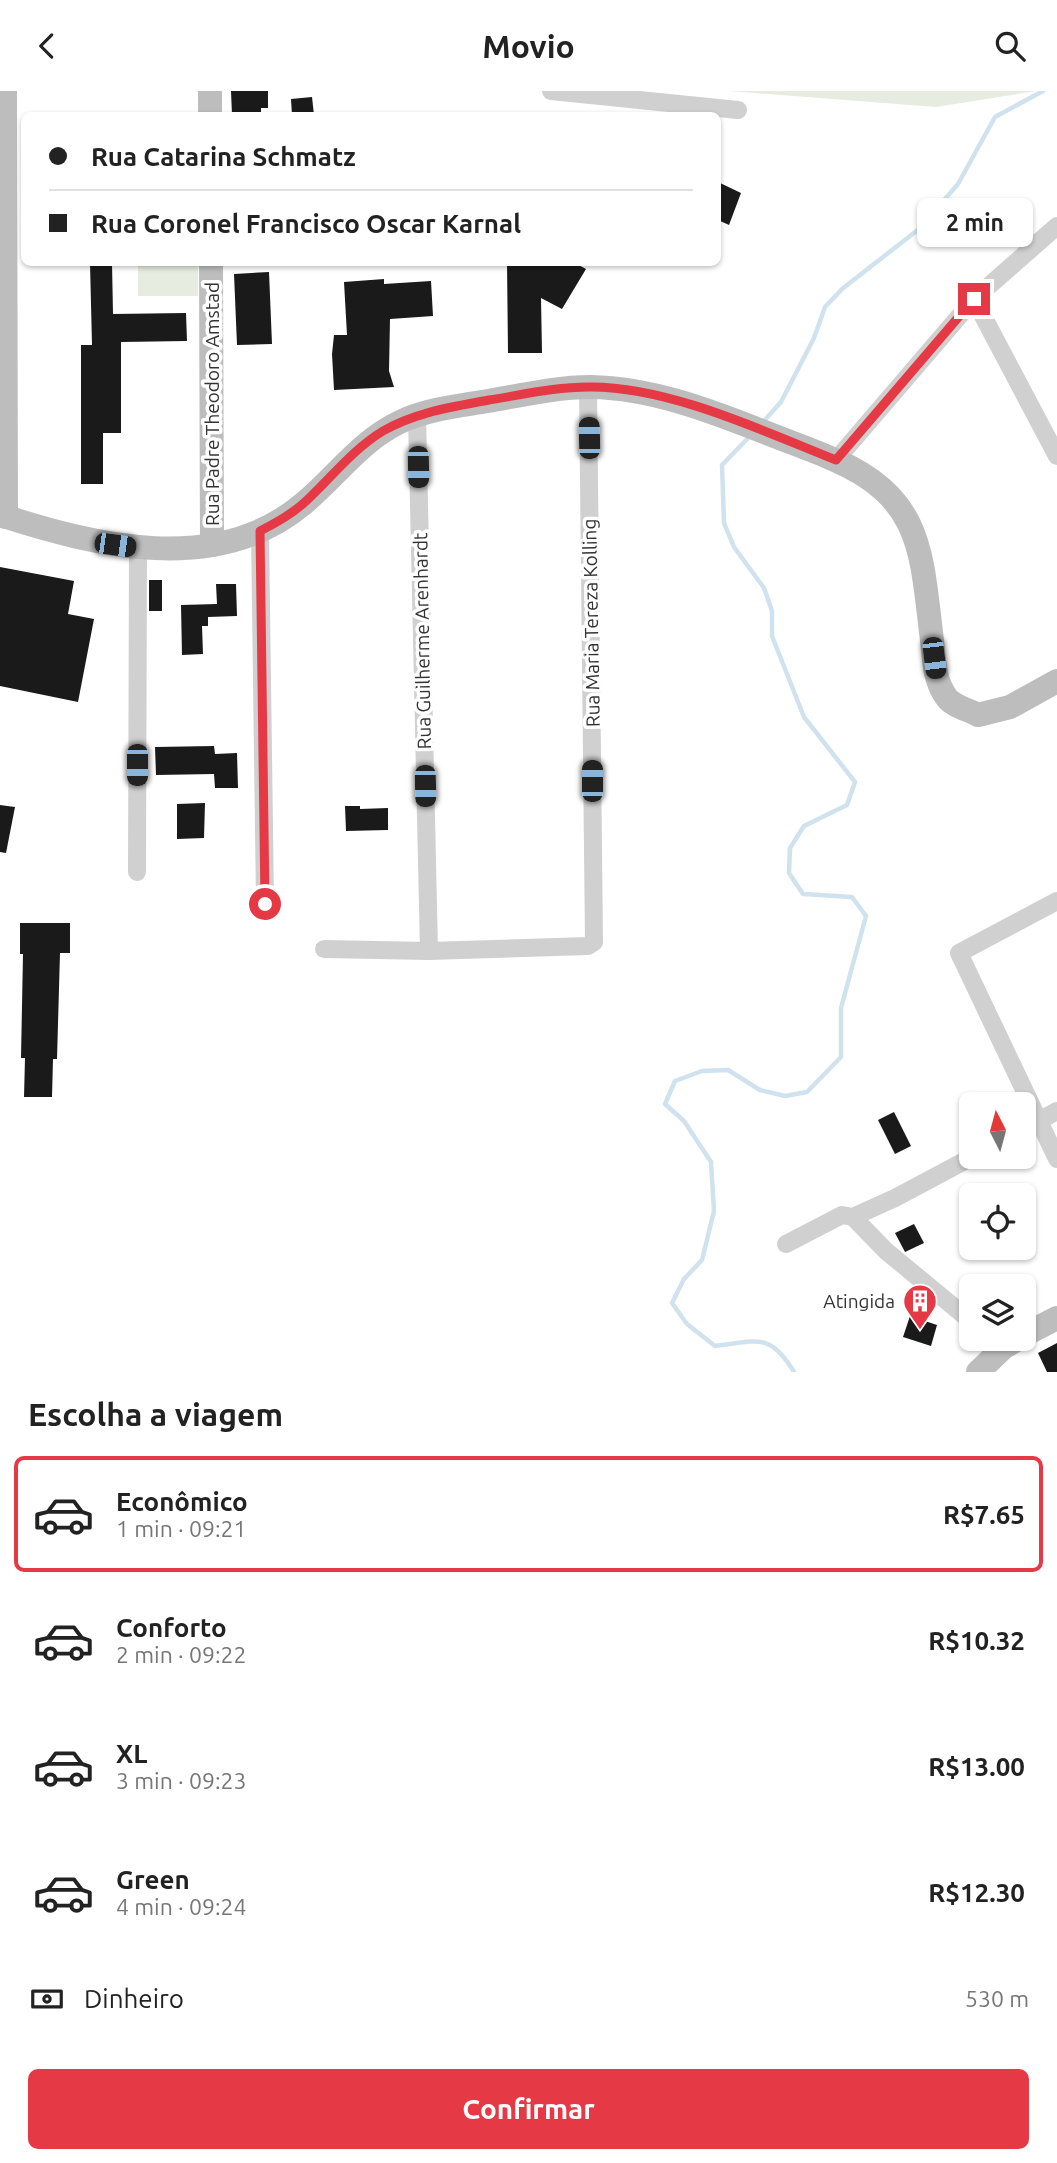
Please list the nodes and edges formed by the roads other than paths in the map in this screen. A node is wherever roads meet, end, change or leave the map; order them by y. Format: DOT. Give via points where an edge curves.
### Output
graph roads {
  1 [pos="5,91"];
  2 [pos="210,91"];
  3 [pos="551,91"];
  4 [pos="737,110"];
  5 [pos="210,112"];
  6 [pos="1057,226"];
  7 [pos="211,266"];
  8 [pos="974,299"];
  9 [pos="588,387"];
  10 [pos="416,415"];
  11 [pos="1057,456"];
  12 [pos="836,460"];
  13 [pos="3,516"];
  14 [pos="260,531"];
  15 [pos="212,545"];
  16 [pos="138,548"];
  17 [pos="1057,681"];
  18 [pos="137,872"];
  19 [pos="1057,901"];
  20 [pos="265,904"];
  21 [pos="324,949"];
  22 [pos="429,951"];
  23 [pos="1017,1092"];
  24 [pos="1057,1111"];
  25 [pos="1036,1122"];
  26 [pos="1036,1132"];
  27 [pos="1057,1159"];
  28 [pos="959,1164"];
  29 [pos="853,1217"];
  30 [pos="786,1244"];
  31 [pos="959,1311"];
  32 [pos="1057,1318"];
  33 [pos="1036,1328"];
  34 [pos="998,1351"];
  35 [pos="978,1372"];
  1 -- 13 [label="main road"];
  2 -- 5 [label="main road"];
  3 -- 4 [label="street"];
  6 -- 8 [label="street"];
  7 -- 15 [label="main road, Rua Padre Theodoro Amstad"];
  8 -- 11 [label="street"];
  8 -- 12 [label="street"];
  9 -- 10 [label="main road"];
  9 -- 12 [label="main road" via="683,402"];
  9 -- 22 [label="street, Rua Maria Tereza Kolling" via="594,943"];
  10 -- 14 [label="main road" via="379,433 302,505"];
  10 -- 22 [label="street, Rua Guilherme Arenhardt"];
  12 -- 17 [label="main road" via="879,485 908,520 918,545 936,677 948,700 978,715 1010,707"];
  13 -- 16 [label="main road" via="99,543"];
  14 -- 15 [label="main road"];
  14 -- 20 [label="street"];
  15 -- 16 [label="main road"];
  16 -- 18 [label="street"];
  19 -- 23 [label="street" via="959,953"];
  21 -- 22 [label="street"];
  24 -- 25 [label="street"];
  26 -- 27 [label="street"];
  28 -- 29 [label="street"];
  29 -- 30 [label="street" via="842,1215"];
  29 -- 31 [label="street" via="886,1251"];
  32 -- 33 [label="main road"];
  34 -- 35 [label="main road"];
}
